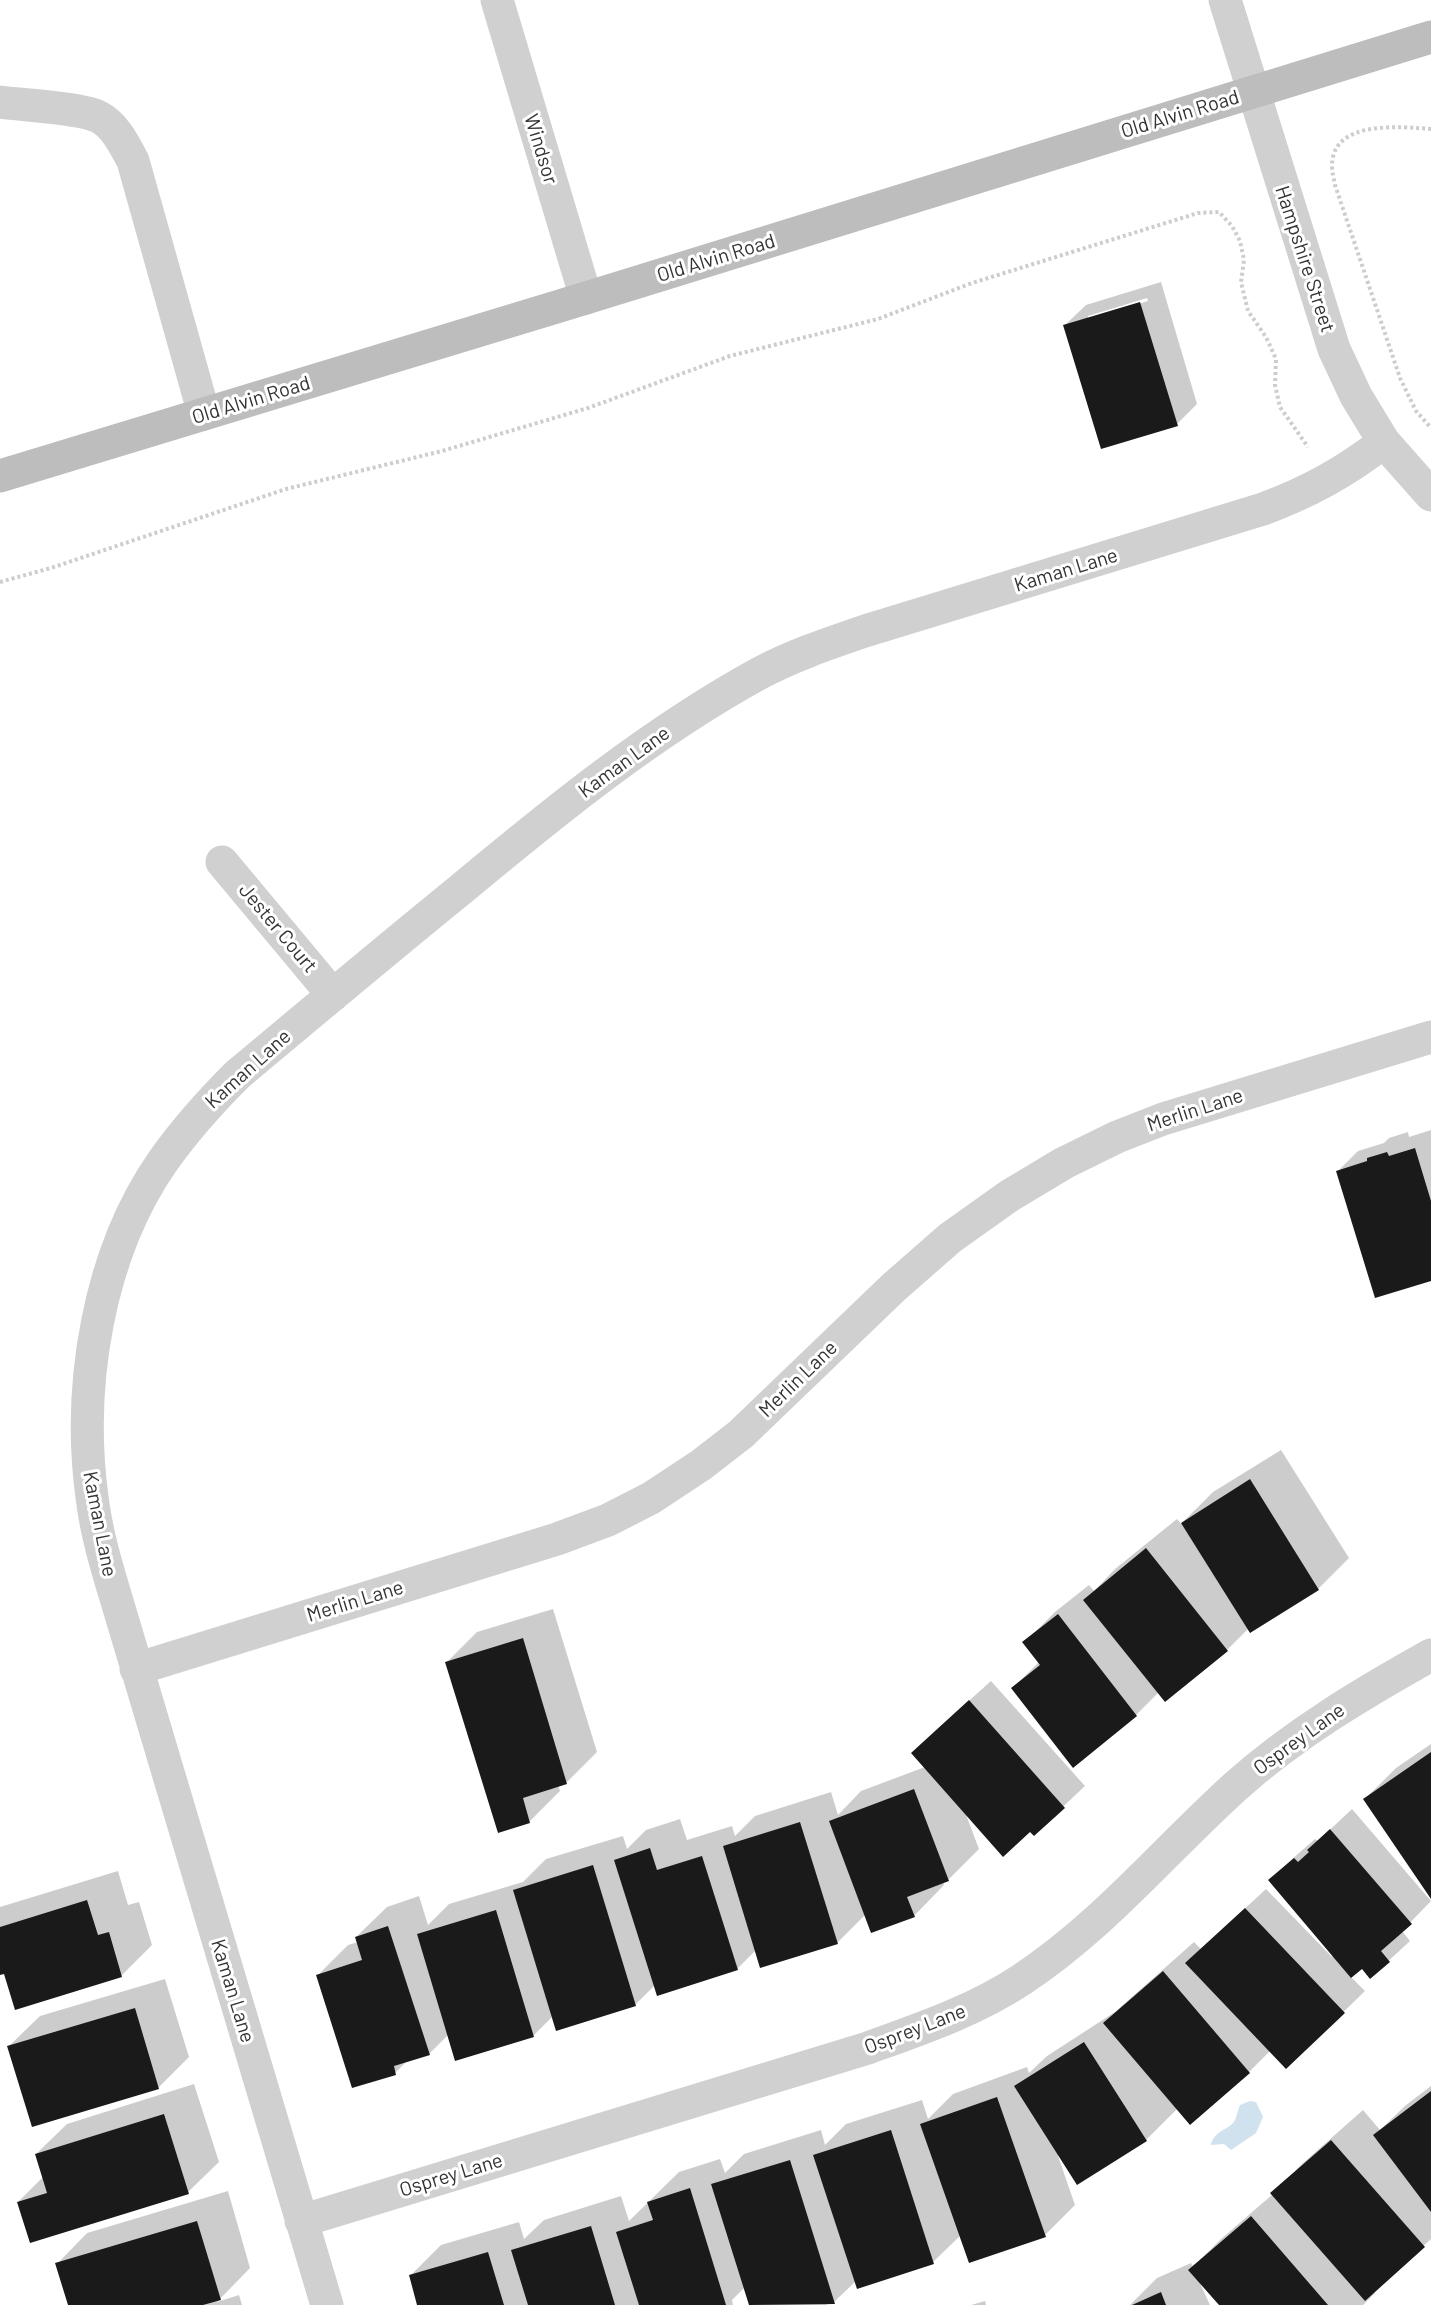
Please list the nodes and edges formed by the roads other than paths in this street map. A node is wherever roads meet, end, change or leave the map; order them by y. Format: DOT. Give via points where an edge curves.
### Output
graph roads {
  1 [pos="497,0"];
  2 [pos="1225,0"];
  3 [pos="1431,37"];
  4 [pos="1253,91"];
  5 [pos="0,102"];
  6 [pos="586,298"];
  7 [pos="204,414"];
  8 [pos="1384,442"];
  9 [pos="0,476"];
  10 [pos="1431,495"];
  11 [pos="222,862"];
  12 [pos="333,995"];
  13 [pos="1431,1037"];
  14 [pos="1431,1655"];
  15 [pos="136,1669"];
  16 [pos="302,2221"];
  17 [pos="327,2305"];
  1 -- 6 [label="street, Windsor"];
  2 -- 4 [label="street, Hampshire Street"];
  3 -- 4 [label="street, Old Alvin Road"];
  4 -- 6 [label="street, Old Alvin Road"];
  4 -- 8 [label="street, Hampshire Street" via="1334,349"];
  5 -- 7 [label="street" via="99,117 120,136 133,161"];
  6 -- 7 [label="street, Old Alvin Road"];
  7 -- 9 [label="street, Old Alvin Road"];
  8 -- 10 [label="street, Hampshire Street"];
  8 -- 12 [label="street, Kaman Lane" via="1330,480 1263,509 865,631 762,672 705,705 595,782"];
  11 -- 12 [label="street, Jester Court"];
  12 -- 15 [label="street, Kaman Lane" via="237,1075 197,1115 162,1163 132,1216 110,1268 90,1370 86,1435 103,1555"];
  13 -- 15 [label="street, Merlin Lane" via="1163,1119 1064,1163 950,1238 741,1434 651,1498 608,1520"];
  14 -- 16 [label="street, Osprey Lane" via="1375,1686 1300,1736 1237,1785 1071,1943 1021,1980 976,2005 868,2048"];
  15 -- 16 [label="street, Kaman Lane"];
  16 -- 17 [label="street, Kaman Lane"];
}
